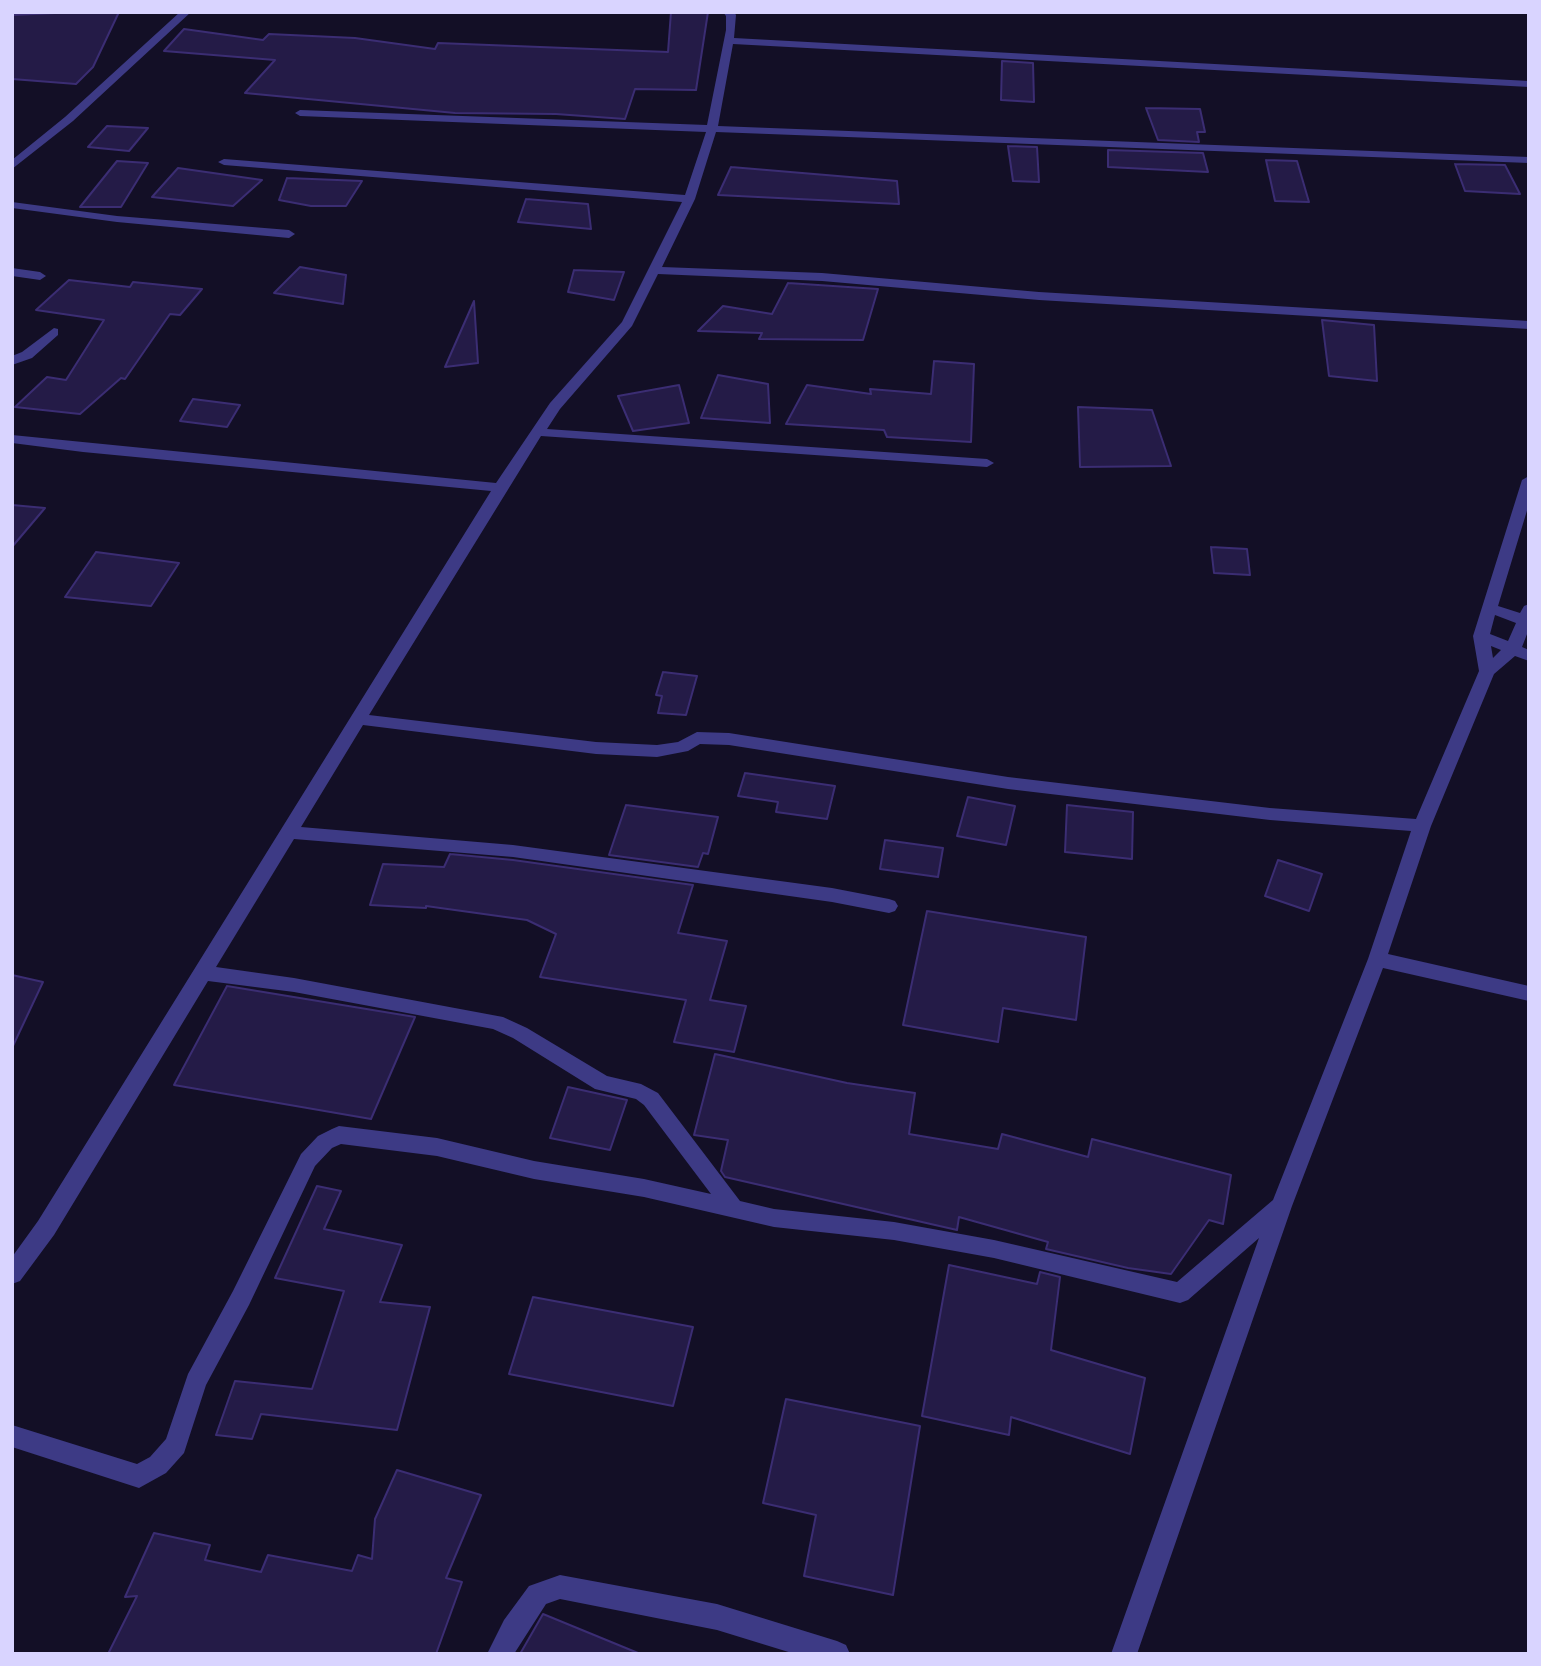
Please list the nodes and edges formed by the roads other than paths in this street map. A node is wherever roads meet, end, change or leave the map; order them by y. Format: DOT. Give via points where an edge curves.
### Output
graph roads {
  1 [pos="186,12"];
  2 [pos="728,12"];
  3 [pos="728,41"];
  4 [pos="1529,84"];
  5 [pos="300,113"];
  6 [pos="712,129"];
  7 [pos="1529,160"];
  8 [pos="224,162"];
  9 [pos="12,166"];
  10 [pos="689,199"];
  11 [pos="12,205"];
  12 [pos="289,234"];
  13 [pos="656,270"];
  14 [pos="12,272"];
  15 [pos="40,275"];
  16 [pos="1529,325"];
  17 [pos="54,332"];
  18 [pos="12,361"];
  19 [pos="538,432"];
  20 [pos="12,439"];
  21 [pos="987,463"];
  22 [pos="1529,480"];
  23 [pos="500,488"];
  24 [pos="1489,608"];
  25 [pos="1528,617"];
  26 [pos="1481,636"];
  27 [pos="1513,649"];
  28 [pos="1529,656"];
  29 [pos="1487,671"];
  30 [pos="360,719"];
  31 [pos="1422,827"];
  32 [pos="290,832"];
  33 [pos="889,906"];
  34 [pos="1377,959"];
  35 [pos="202,973"];
  36 [pos="1529,994"];
  37 [pos="1281,1206"];
  38 [pos="734,1209"];
  39 [pos="12,1274"];
  40 [pos="12,1436"];
  41 [pos="500,1654"];
  42 [pos="837,1654"];
  43 [pos="1124,1654"];
  1 -- 9 [label="street"];
  2 -- 3 [label="street"];
  3 -- 4 [label="street"];
  3 -- 6 [label="street"];
  5 -- 6 [label="street"];
  6 -- 7 [label="street"];
  6 -- 10 [label="street"];
  8 -- 10 [label="street"];
  10 -- 13 [label="street"];
  11 -- 12 [label="street"];
  13 -- 16 [label="street"];
  13 -- 19 [label="street" via="628,323"];
  14 -- 15 [label="street"];
  17 -- 18 [label="street" via="27,355"];
  19 -- 21 [label="street"];
  19 -- 23 [label="street"];
  20 -- 23 [label="street"];
  22 -- 24 [label="street"];
  23 -- 30 [label="street"];
  24 -- 25 [label="street"];
  24 -- 26 [label="street"];
  25 -- 27 [label="street"];
  26 -- 27 [label="street"];
  26 -- 29 [label="street"];
  27 -- 28 [label="street"];
  27 -- 29 [label="street"];
  29 -- 31 [label="street"];
  30 -- 31 [label="street" via="596,748 657,751 681,747 697,738 729,739 1008,783"];
  30 -- 32 [label="street"];
  31 -- 34 [label="street"];
  32 -- 33 [label="street" via="513,851"];
  32 -- 35 [label="street"];
  34 -- 36 [label="street"];
  34 -- 37 [label="street"];
  35 -- 38 [label="street" via="496,1022 602,1083 641,1092 651,1099"];
  35 -- 39 [label="street" via="46,1228"];
  37 -- 38 [label="street" via="1180,1293 982,1247"];
  37 -- 43 [label="street"];
  38 -- 40 [label="street" via="437,1147 339,1135 307,1160 196,1382 176,1445 159,1465 139,1476"];
  41 -- 42 [label="street" via="538,1595 560,1587 717,1617"];
}
